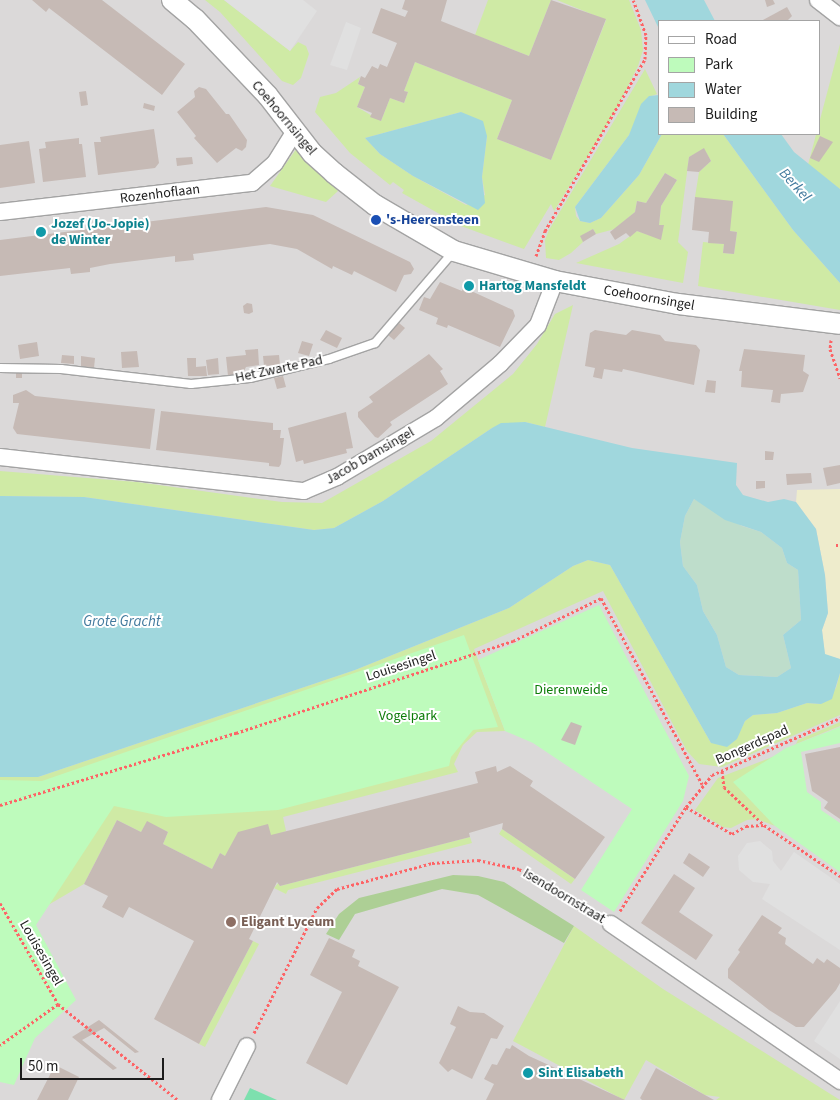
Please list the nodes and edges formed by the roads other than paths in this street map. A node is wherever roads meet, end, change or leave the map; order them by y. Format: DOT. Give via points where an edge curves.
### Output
graph roads {
  1 [pos="172,0"];
  2 [pos="818,0"];
  3 [pos="840,17"];
  4 [pos="295,131"];
  5 [pos="0,212"];
  6 [pos="454,251"];
  7 [pos="555,282"];
  8 [pos="837,324"];
  9 [pos="0,368"];
  10 [pos="0,457"];
  11 [pos="611,924"];
  12 [pos="246,1046"];
  13 [pos="840,1081"];
  14 [pos="220,1100"];
  1 -- 4 [label="street, Coehoornsingel" via="195,19 268,96"];
  2 -- 3 [label="street"];
  4 -- 5 [label="street, Rozenhoflaan" via="275,163 252,183"];
  4 -- 6 [label="street, Coehoornsingel" via="312,153 375,205"];
  6 -- 7 [label="street, Coehoornsingel"];
  6 -- 9 [label="lane, Het Zwarte Pad" via="375,343 320,361 250,378 191,384 61,369"];
  7 -- 8 [label="street, Coehoornsingel" via="678,304"];
  7 -- 10 [label="street, Jacob Damsingel" via="538,325 500,364 436,418 338,477 304,491"];
  11 -- 13 [label="street, Isendoornstraat"];
  12 -- 14 [label="street"];
}
